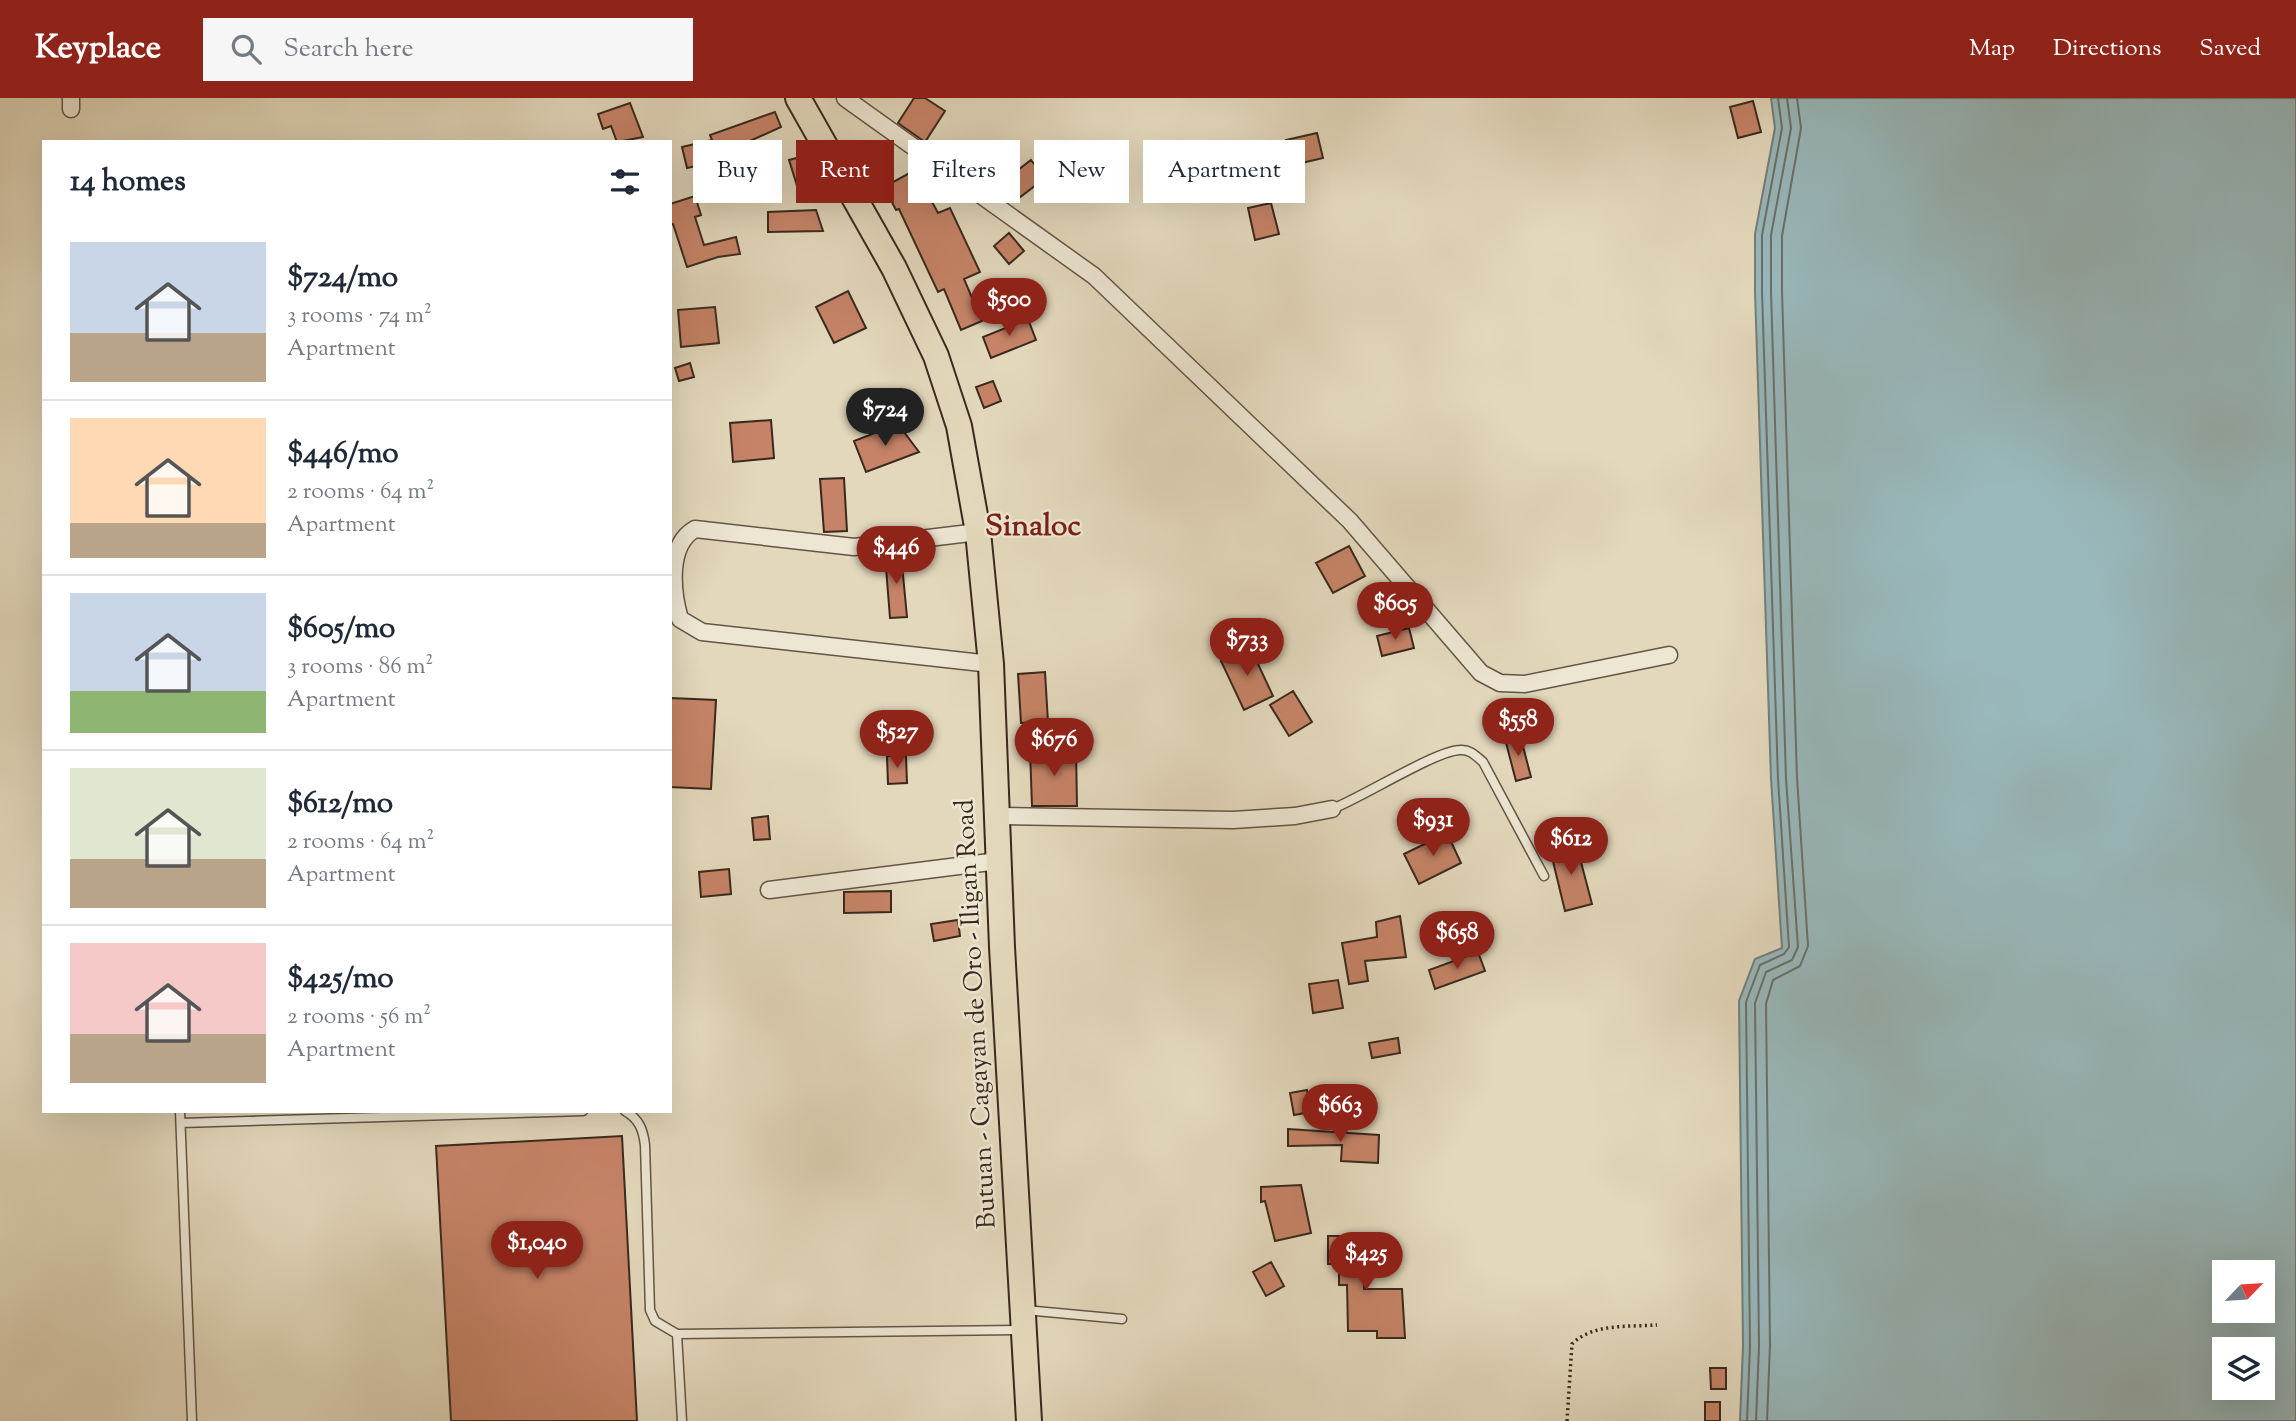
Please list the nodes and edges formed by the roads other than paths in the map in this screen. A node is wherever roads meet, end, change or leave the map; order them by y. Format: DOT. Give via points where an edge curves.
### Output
graph roads {
  1 [pos="798,98"];
  2 [pos="845,98"];
  3 [pos="978,532"];
  4 [pos="1669,655"];
  5 [pos="991,664"];
  6 [pos="1332,809"];
  7 [pos="996,816"];
  8 [pos="998,861"];
  9 [pos="1544,876"];
  10 [pos="769,890"];
  11 [pos="180,1113"];
  12 [pos="525,1113"];
  13 [pos="629,1113"];
  14 [pos="181,1123"];
  15 [pos="1122,1319"];
  16 [pos="1023,1320"];
  17 [pos="677,1334"];
  18 [pos="192,1421"];
  19 [pos="682,1421"];
  20 [pos="1029,1421"];
  1 -- 3 [label="highway, Butuan - Cagayan de Oro - Iligan Road" via="894,268 936,356 959,426"];
  2 -- 4 [label="street" via="1094,276 1350,521 1481,673 1500,683 1525,684"];
  3 -- 5 [label="highway, Butuan - Cagayan de Oro - Iligan Road"];
  3 -- 5 [label="street" via="854,547 695,529 686,534 677,551 675,603 680,619 702,632"];
  5 -- 7 [label="highway, Butuan - Cagayan de Oro - Iligan Road"];
  6 -- 7 [label="street" via="1233,820"];
  6 -- 9 [label="lane" via="1444,753 1473,752 1483,762"];
  7 -- 8 [label="highway, Butuan - Cagayan de Oro - Iligan Road"];
  8 -- 10 [label="street"];
  8 -- 16 [label="highway, Butuan - Cagayan de Oro - Iligan Road"];
  11 -- 14 [label="lane"];
  12 -- 14 [label="lane"];
  13 -- 17 [label="lane" via="642,1129 645,1145 650,1310 655,1321"];
  14 -- 18 [label="lane"];
  15 -- 16 [label="lane"];
  16 -- 17 [label="lane"];
  16 -- 20 [label="highway, Butuan - Cagayan de Oro - Iligan Road"];
  17 -- 19 [label="lane"];
}
